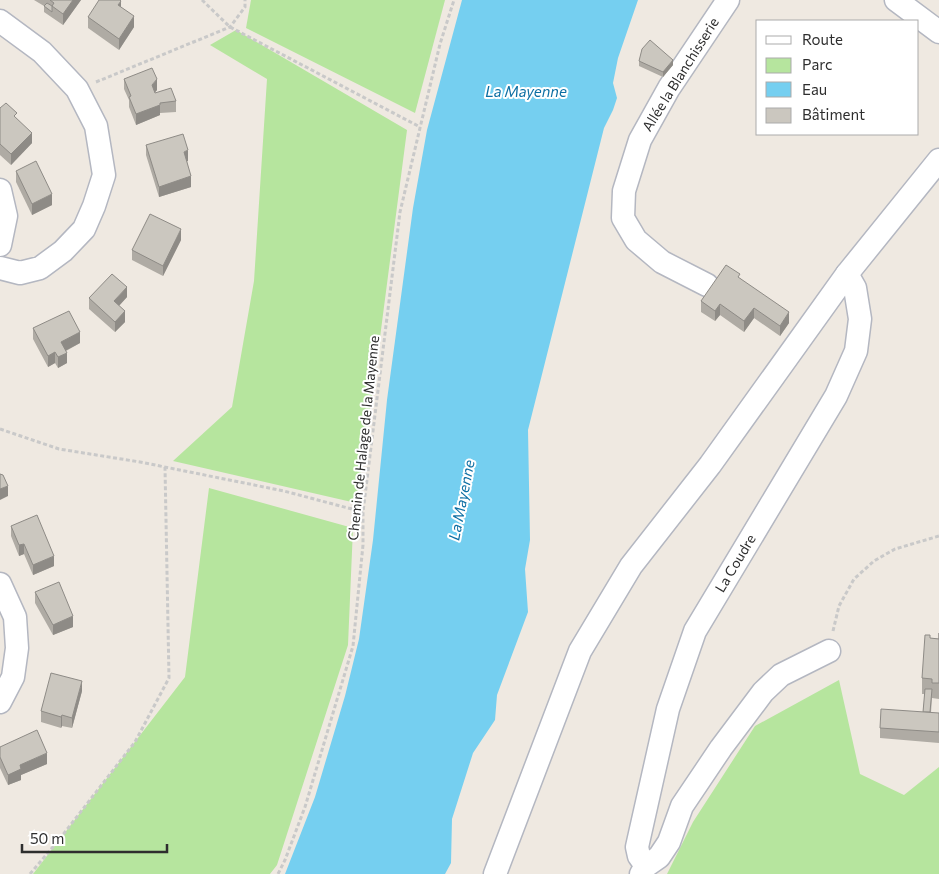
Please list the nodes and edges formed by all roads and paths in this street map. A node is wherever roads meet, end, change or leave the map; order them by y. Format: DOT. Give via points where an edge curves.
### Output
graph roads {
  1 [pos="202,0"];
  2 [pos="245,0"];
  3 [pos="454,0"];
  4 [pos="728,0"];
  5 [pos="896,0"];
  6 [pos="0,21"];
  7 [pos="230,27"];
  8 [pos="939,32"];
  9 [pos="76,89"];
  10 [pos="420,127"];
  11 [pos="939,160"];
  12 [pos="0,190"];
  13 [pos="0,245"];
  14 [pos="0,268"];
  15 [pos="847,274"];
  16 [pos="708,285"];
  17 [pos="0,428"];
  18 [pos="165,467"];
  19 [pos="363,512"];
  20 [pos="939,536"];
  21 [pos="0,584"];
  22 [pos="829,651"];
  23 [pos="0,702"];
  24 [pos="644,870"];
  25 [pos="30,874"];
  26 [pos="278,874"];
  27 [pos="495,874"];
  1 -- 7 [label="path"];
  2 -- 7 [label="path" via="245,7"];
  3 -- 10 [label="path, Chemin de Halage de la Mayenne"];
  4 -- 16 [label="street, Allée la Blanchisserie" via="669,88 640,140 624,191 623,218 636,240 662,262"];
  5 -- 8 [label="street"];
  6 -- 9 [label="street" via="42,52"];
  7 -- 9 [label="path"];
  7 -- 10 [label="path"];
  9 -- 14 [label="street" via="96,126 104,175 94,206 84,229 63,251 40,268 20,272"];
  10 -- 19 [label="path, Chemin de Halage de la Mayenne" via="400,212"];
  11 -- 15 [label="street"];
  12 -- 13 [label="street" via="6,216"];
  15 -- 24 [label="street, La Coudre" via="855,288 860,319 856,352 836,396 695,631 668,709 637,847"];
  15 -- 27 [label="street" via="710,465 631,566 580,651"];
  17 -- 18 [label="path" via="59,449"];
  18 -- 19 [label="path" via="284,491"];
  18 -- 25 [label="path" via="170,678 135,742"];
  19 -- 26 [label="path, Chemin de Halage de la Mayenne" via="353,646 305,807"];
  20 -- 22 [label="path" via="895,549 874,561 854,579 839,606"];
  21 -- 23 [label="street" via="15,617 17,648 13,677"];
  22 -- 24 [label="street" via="781,675 763,692 682,806 659,857"];
}
